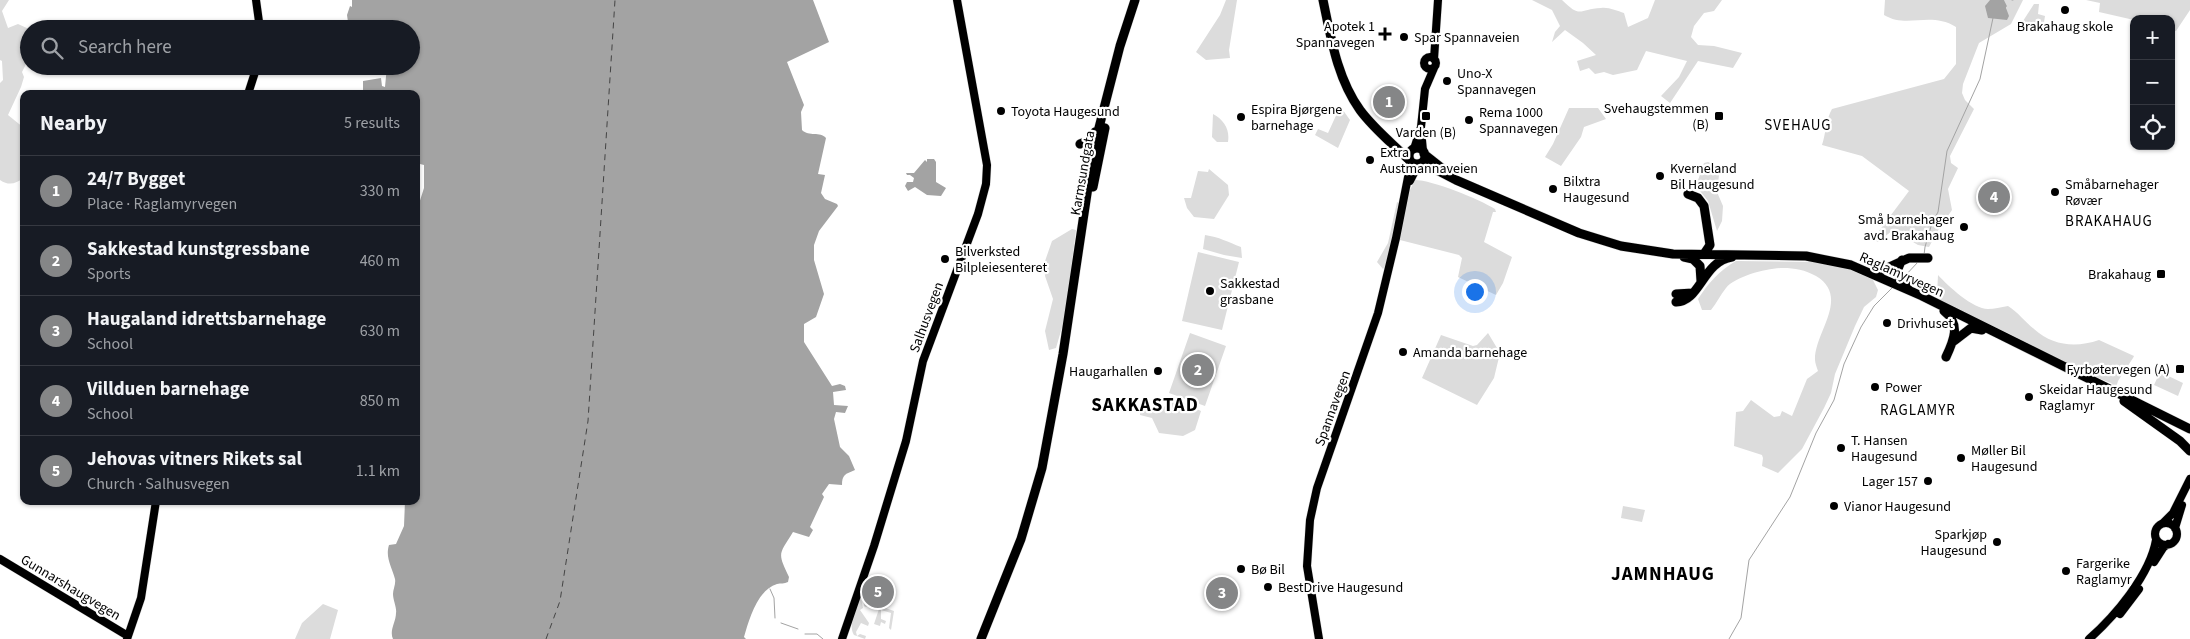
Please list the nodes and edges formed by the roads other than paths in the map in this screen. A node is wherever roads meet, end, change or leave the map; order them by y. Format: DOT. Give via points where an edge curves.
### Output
graph roads {
  1 [pos="256,0"];
  2 [pos="957,0"];
  3 [pos="1137,0"];
  4 [pos="1323,0"];
  5 [pos="1438,0"];
  6 [pos="259,20"];
  7 [pos="254,75"];
  8 [pos="249,90"];
  9 [pos="1100,123"];
  10 [pos="1376,129"];
  11 [pos="1080,144"];
  12 [pos="1418,151"];
  13 [pos="1414,163"];
  14 [pos="1468,185"];
  15 [pos="1687,197"];
  16 [pos="1710,235"];
  17 [pos="1673,254"];
  18 [pos="1704,254"];
  19 [pos="1741,254"];
  20 [pos="1928,258"];
  21 [pos="1902,260"];
  22 [pos="1874,274"];
  23 [pos="1701,281"];
  24 [pos="1922,296"];
  25 [pos="1676,298"];
  26 [pos="1937,304"];
  27 [pos="1994,333"];
  28 [pos="1954,340"];
  29 [pos="1063,354"];
  30 [pos="1946,357"];
  31 [pos="2106,388"];
  32 [pos="2190,429"];
  33 [pos="2190,451"];
  34 [pos="2190,479"];
  35 [pos="2190,490"];
  36 [pos="155,505"];
  37 [pos="2163,523"];
  38 [pos="2175,528"];
  39 [pos="2156,540"];
  40 [pos="2168,544"];
  41 [pos="1014,558"];
  42 [pos="0,559"];
  43 [pos="128,638"];
  44 [pos="842,639"];
  45 [pos="982,639"];
  46 [pos="987,639"];
  47 [pos="1319,639"];
  48 [pos="2089,639"];
  49 [pos="2096,639"];
  1 -- 6 [label="main road"];
  2 -- 44 [label="main road, Salhusvegen" via="987,165 986,184 978,214 923,360 906,441"];
  3 -- 9 [label="highway, Karmsundgata"];
  3 -- 29 [label="highway, Karmsundgata" via="1100,148"];
  4 -- 10 [label="highway, Raglamyrvegen" via="1342,76 1356,104"];
  5 -- 12 [label="main road"];
  7 -- 8 [label="main road"];
  9 -- 11 [label="highway" via="1092,137"];
  9 -- 29 [label="highway, Karmsundgata"];
  10 -- 12 [label="highway, Raglamyrvegen"];
  10 -- 13 [label="highway, Raglamyrvegen"];
  12 -- 13 [label="highway" via="1408,155"];
  12 -- 13 [label="highway" via="1424,161"];
  12 -- 14 [label="highway, Raglamyrvegen"];
  13 -- 14 [label="highway, Raglamyrvegen" via="1431,167"];
  13 -- 47 [label="main road, Spannavegen" via="1378,313 1317,488 1310,520 1307,566"];
  14 -- 17 [label="highway, Raglamyrvegen" via="1594,238"];
  15 -- 16 [label="highway" via="1698,198 1704,206"];
  16 -- 18 [label="highway" via="1709,248"];
  16 -- 19 [label="highway" via="1719,248"];
  17 -- 18 [label="highway, Raglamyrvegen"];
  17 -- 23 [label="highway" via="1698,263 1702,271"];
  18 -- 19 [label="highway, Raglamyrvegen"];
  19 -- 22 [label="highway, Raglamyrvegen" via="1806,256 1836,261"];
  19 -- 23 [label="highway" via="1718,263"];
  20 -- 21 [label="highway" via="1915,256"];
  21 -- 22 [label="highway"];
  21 -- 24 [label="highway" via="1897,269 1899,279"];
  22 -- 24 [label="highway, Raglamyrvegen"];
  23 -- 25 [label="highway" via="1686,300"];
  24 -- 26 [label="highway, Raglamyrvegen"];
  26 -- 27 [label="highway, Raglamyrvegen"];
  26 -- 28 [label="highway" via="1953,319"];
  27 -- 28 [label="highway" via="1971,328"];
  27 -- 31 [label="highway, Raglamyrvegen"];
  28 -- 30 [label="highway"];
  29 -- 41 [label="highway, Karmsundgata" via="1042,468"];
  31 -- 32 [label="highway, Raglamyrvegen"];
  31 -- 33 [label="highway"];
  34 -- 37 [label="main road" via="2173,513"];
  35 -- 38 [label="main road"];
  36 -- 43 [label="main road" via="142,593"];
  37 -- 38 [label="main road" via="2170,523"];
  37 -- 39 [label="main road" via="2156,528"];
  38 -- 40 [label="main road" via="2176,539"];
  39 -- 40 [label="main road"];
  39 -- 48 [label="main road" via="2153,554 2134,587"];
  40 -- 49 [label="main road" via="2132,600"];
  41 -- 45 [label="highway, Karmsundgata"];
  41 -- 46 [label="highway, Karmsundgata"];
  42 -- 43 [label="main road, Gunnarshaugvegen"];
}
